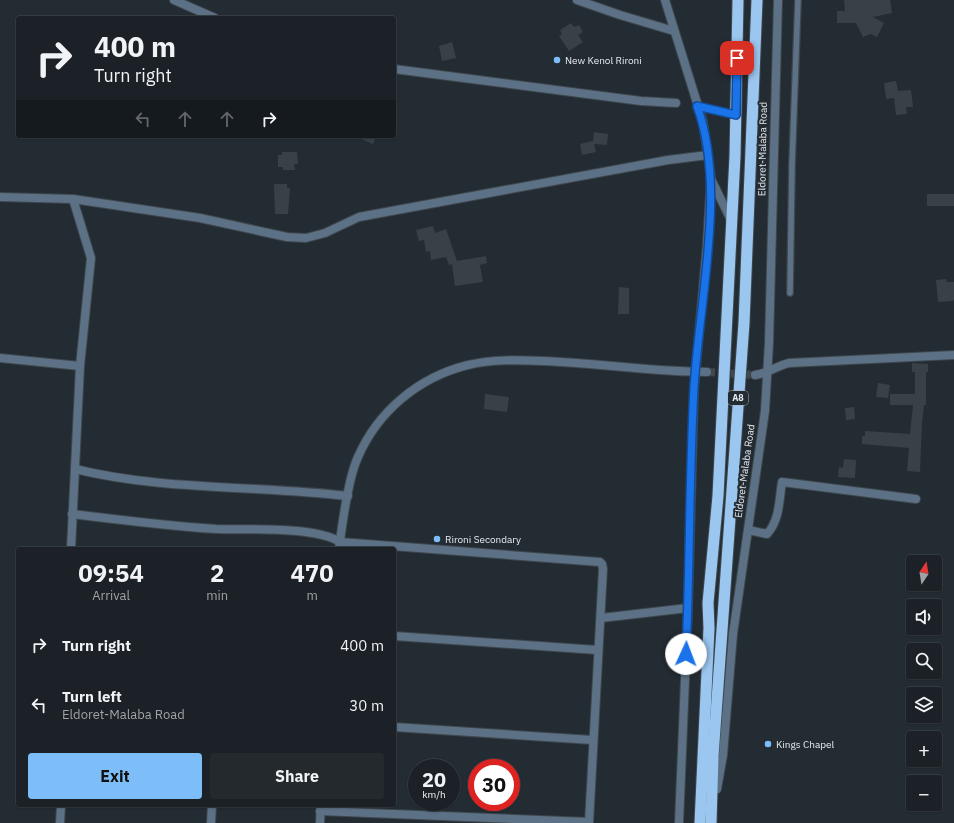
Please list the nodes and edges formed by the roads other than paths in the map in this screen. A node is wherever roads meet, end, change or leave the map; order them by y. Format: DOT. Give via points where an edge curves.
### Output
graph roads {
  1 [pos="174,0"];
  2 [pos="577,0"];
  3 [pos="665,0"];
  4 [pos="738,0"];
  5 [pos="756,0"];
  6 [pos="778,0"];
  7 [pos="798,0"];
  8 [pos="210,16"];
  9 [pos="674,31"];
  10 [pos="396,69"];
  11 [pos="676,103"];
  12 [pos="697,106"];
  13 [pos="736,115"];
  14 [pos="708,155"];
  15 [pos="711,178"];
  16 [pos="0,197"];
  17 [pos="73,200"];
  18 [pos="731,220"];
  19 [pos="790,293"];
  20 [pos="954,355"];
  21 [pos="0,358"];
  22 [pos="80,366"];
  23 [pos="695,372"];
  24 [pos="707,372"];
  25 [pos="767,373"];
  26 [pos="755,375"];
  27 [pos="75,469"];
  28 [pos="348,496"];
  29 [pos="916,499"];
  30 [pos="72,514"];
  31 [pos="748,530"];
  32 [pos="339,545"];
  33 [pos="71,547"];
  34 [pos="370,547"];
  35 [pos="396,549"];
  36 [pos="688,608"];
  37 [pos="601,618"];
  38 [pos="396,636"];
  39 [pos="597,650"];
  40 [pos="396,727"];
  41 [pos="592,740"];
  42 [pos="61,807"];
  43 [pos="212,807"];
  44 [pos="321,808"];
  45 [pos="60,823"];
  46 [pos="211,823"];
  47 [pos="320,823"];
  48 [pos="589,823"];
  49 [pos="679,823"];
  50 [pos="700,823"];
  51 [pos="711,823"];
  52 [pos="716,823"];
  1 -- 8 [label="street"];
  2 -- 9 [label="street"];
  3 -- 9 [label="street"];
  4 -- 13 [label="highway, A8"];
  5 -- 51 [label="highway, Eldoret-Malaba Road / A8" via="744,323 713,756"];
  6 -- 25 [label="street, Eldoret-Malaba Road"];
  7 -- 19 [label="lane"];
  9 -- 12 [label="street"];
  10 -- 11 [label="street" via="641,101"];
  12 -- 13 [label="street"];
  12 -- 14 [label="street" via="703,122"];
  13 -- 18 [label="highway, A8"];
  14 -- 15 [label="street"];
  14 -- 17 [label="street" via="668,160 359,217 325,233 306,238 288,237 200,218"];
  15 -- 18 [label="street"];
  15 -- 23 [label="street"];
  16 -- 17 [label="street"];
  17 -- 22 [label="street" via="91,258"];
  18 -- 50 [label="highway, A8" via="718,496 708,603"];
  20 -- 25 [label="street" via="789,364 778,366"];
  21 -- 22 [label="street"];
  22 -- 27 [label="street"];
  23 -- 24 [label="street"];
  23 -- 28 [label="street" via="527,360 486,362 451,370 400,399 380,419 357,458"];
  23 -- 36 [label="street"];
  25 -- 26 [label="street"];
  25 -- 31 [label="street, Eldoret-Malaba Road" via="765,411"];
  27 -- 28 [label="street" via="165,484"];
  27 -- 30 [label="street"];
  28 -- 32 [label="street"];
  29 -- 31 [label="street" via="782,482 774,527 767,534"];
  30 -- 32 [label="street" via="158,524 300,532 324,535"];
  30 -- 33 [label="street"];
  31 -- 52 [label="street, Eldoret-Malaba Road" via="733,634 723,755 717,782"];
  32 -- 34 [label="street"];
  35 -- 37 [label="street" via="600,562 603,569"];
  36 -- 37 [label="street"];
  36 -- 49 [label="street"];
  37 -- 39 [label="street"];
  38 -- 39 [label="street"];
  39 -- 41 [label="street"];
  40 -- 41 [label="street"];
  41 -- 48 [label="street"];
  42 -- 45 [label="street"];
  43 -- 46 [label="street"];
  44 -- 47 [label="street"];
  44 -- 48 [label="street"];
}
